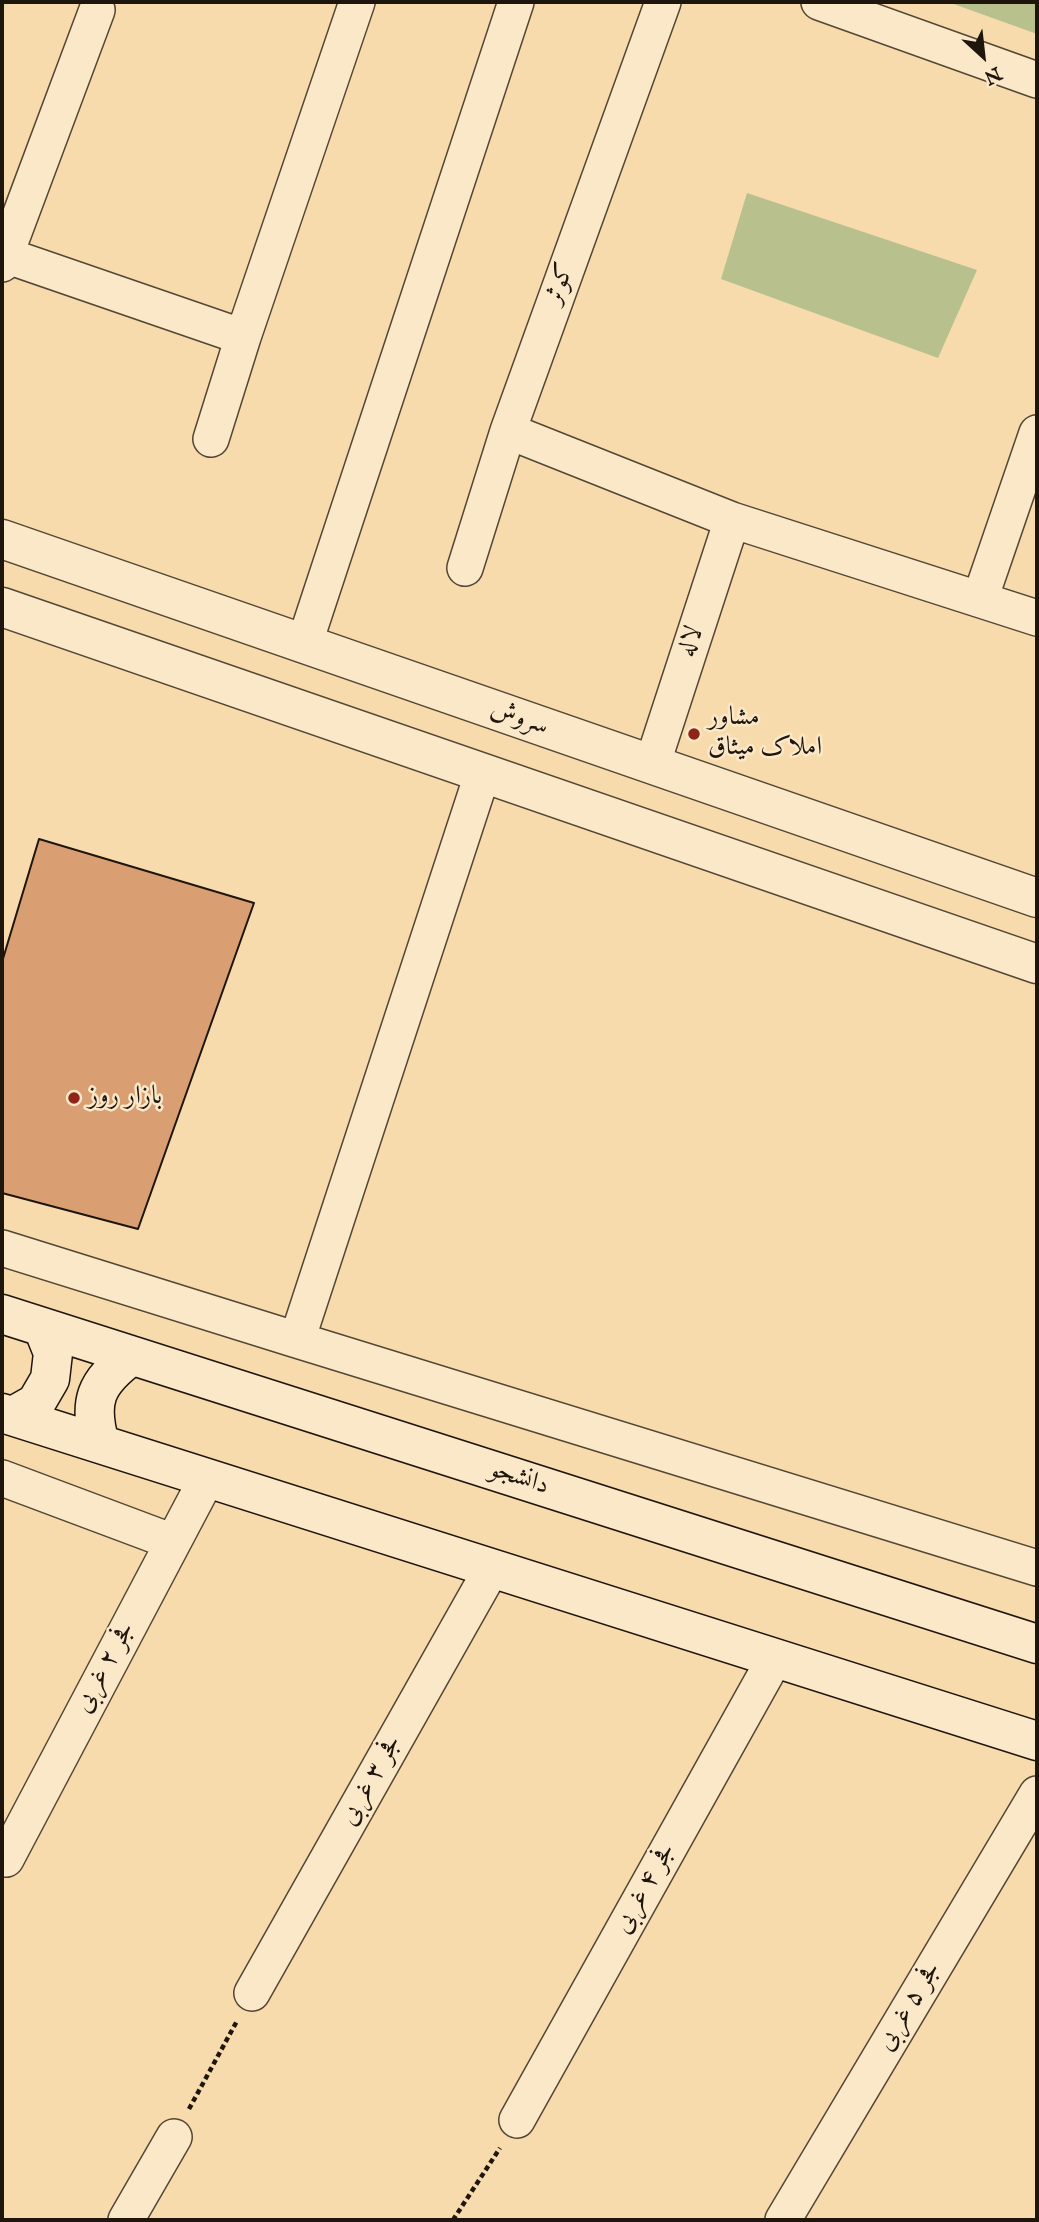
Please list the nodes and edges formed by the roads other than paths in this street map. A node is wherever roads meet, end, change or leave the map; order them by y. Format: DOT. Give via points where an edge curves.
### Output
graph roads {
  1 [pos="358,2"];
  2 [pos="516,2"];
  3 [pos="663,2"];
  4 [pos="819,2"];
  5 [pos="97,10"];
  6 [pos="1037,80"];
  7 [pos="3,258"];
  8 [pos="243,337"];
  9 [pos="508,431"];
  10 [pos="1037,432"];
  11 [pos="211,439"];
  12 [pos="732,520"];
  13 [pos="2,539"];
  14 [pos="466,568"];
  15 [pos="979,599"];
  16 [pos="2,607"];
  17 [pos="1037,618"];
  18 [pos="304,645"];
  19 [pos="652,765"];
  20 [pos="484,772"];
  21 [pos="1037,898"];
  22 [pos="1037,964"];
  23 [pos="2,1248"];
  24 [pos="2,1314"];
  25 [pos="43,1328"];
  26 [pos="297,1340"];
  27 [pos="131,1356"];
  28 [pos="8,1414"];
  29 [pos="100,1444"];
  30 [pos="2,1478"];
  31 [pos="207,1478"];
  32 [pos="173,1542"];
  33 [pos="1037,1568"];
  34 [pos="492,1569"];
  35 [pos="1037,1644"];
  36 [pos="775,1658"];
  37 [pos="1037,1741"];
  38 [pos="1037,1794"];
  39 [pos="5,1859"];
  40 [pos="252,1993"];
  41 [pos="517,2120"];
  42 [pos="174,2137"];
  43 [pos="125,2220"];
  44 [pos="783,2220"];
  1 -- 8 [label="street"];
  2 -- 18 [label="street"];
  3 -- 9 [label="street, کوثر"];
  4 -- 6 [label="street"];
  5 -- 7 [label="street"];
  7 -- 8 [label="street"];
  8 -- 11 [label="street"];
  9 -- 12 [label="street"];
  9 -- 14 [label="street, کوثر"];
  10 -- 15 [label="street"];
  12 -- 15 [label="street"];
  12 -- 19 [label="street, لاله"];
  13 -- 18 [label="main road, سروش"];
  15 -- 17 [label="street"];
  16 -- 20 [label="main road"];
  18 -- 19 [label="main road, سروش"];
  19 -- 21 [label="main road, سروش"];
  20 -- 22 [label="main road"];
  20 -- 26 [label="street"];
  23 -- 26 [label="street"];
  24 -- 25 [label="main road, دانشجو"];
  25 -- 27 [label="main road, دانشجو"];
  25 -- 28 [label="main road" via="53,1353 50,1379 36,1403"];
  26 -- 33 [label="street"];
  27 -- 29 [label="main road" via="110,1372 97,1394 94,1420"];
  27 -- 35 [label="main road, دانشجو"];
  28 -- 29 [label="main road"];
  29 -- 31 [label="main road"];
  30 -- 32 [label="street"];
  31 -- 32 [label="street, فجر ۲ غربی"];
  31 -- 34 [label="main road"];
  32 -- 39 [label="street, فجر ۲ غربی"];
  34 -- 36 [label="main road"];
  34 -- 40 [label="street, فجر ۳ غربی"];
  36 -- 37 [label="main road"];
  36 -- 41 [label="street, فجر ۴ غربی"];
  38 -- 44 [label="street, فجر ۵ غربی"];
  42 -- 43 [label="street"];
}
